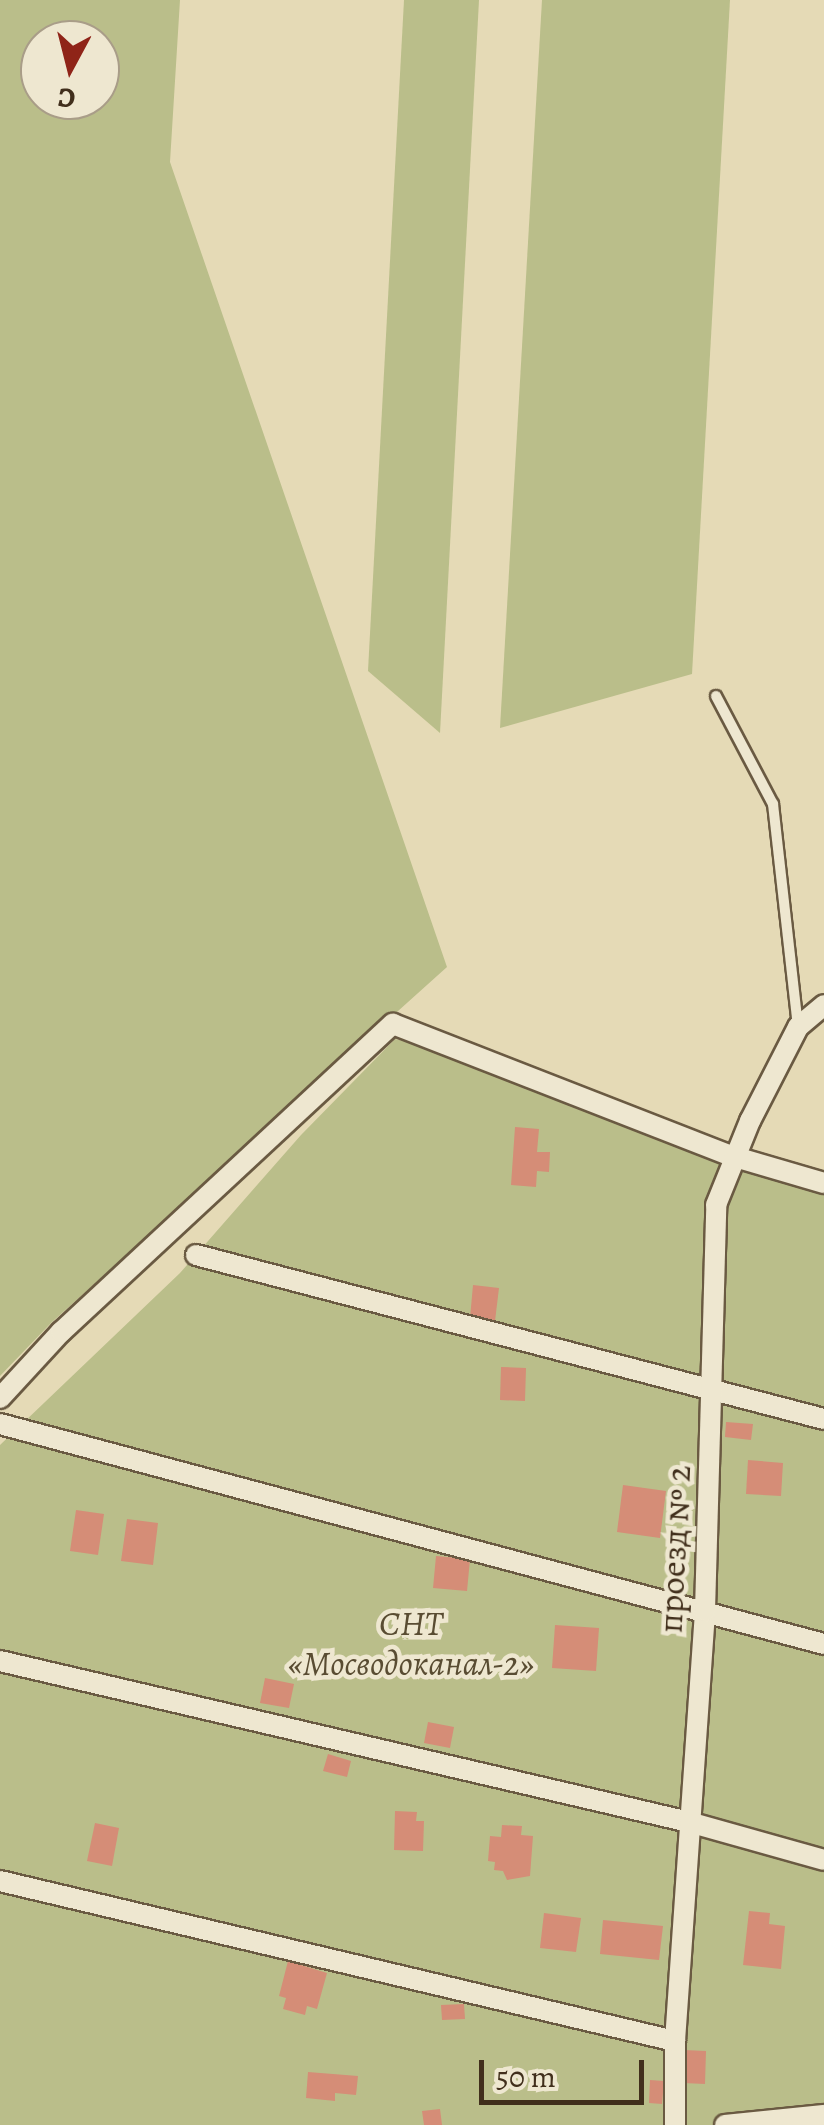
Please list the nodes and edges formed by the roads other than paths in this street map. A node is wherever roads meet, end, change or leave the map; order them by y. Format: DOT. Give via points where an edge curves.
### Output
graph roads {
  1 [pos="716,696"];
  2 [pos="824,1005"];
  3 [pos="798,1027"];
  4 [pos="735,1158"];
  5 [pos="824,1183"];
  6 [pos="196,1254"];
  7 [pos="714,1389"];
  8 [pos="0,1398"];
  9 [pos="824,1419"];
  10 [pos="0,1424"];
  11 [pos="706,1611"];
  12 [pos="824,1644"];
  13 [pos="0,1661"];
  14 [pos="689,1822"];
  15 [pos="824,1860"];
  16 [pos="0,1880"];
  17 [pos="675,2042"];
  18 [pos="824,2114"];
  19 [pos="675,2125"];
  20 [pos="725,2125"];
  1 -- 3 [label="lane" via="773,804"];
  2 -- 3 [label="street, проезд № 2"];
  3 -- 4 [label="street, проезд № 2"];
  4 -- 5 [label="street"];
  4 -- 7 [label="street, проезд № 2" via="716,1205"];
  4 -- 8 [label="street" via="393,1024 62,1332"];
  6 -- 7 [label="street"];
  7 -- 9 [label="street"];
  7 -- 11 [label="street, проезд № 2"];
  10 -- 11 [label="street"];
  11 -- 12 [label="street"];
  11 -- 14 [label="street, проезд № 2"];
  13 -- 14 [label="street"];
  14 -- 15 [label="street"];
  14 -- 17 [label="street, проезд № 2"];
  16 -- 17 [label="street"];
  17 -- 19 [label="street, проезд № 2"];
  18 -- 20 [label="street"];
}
